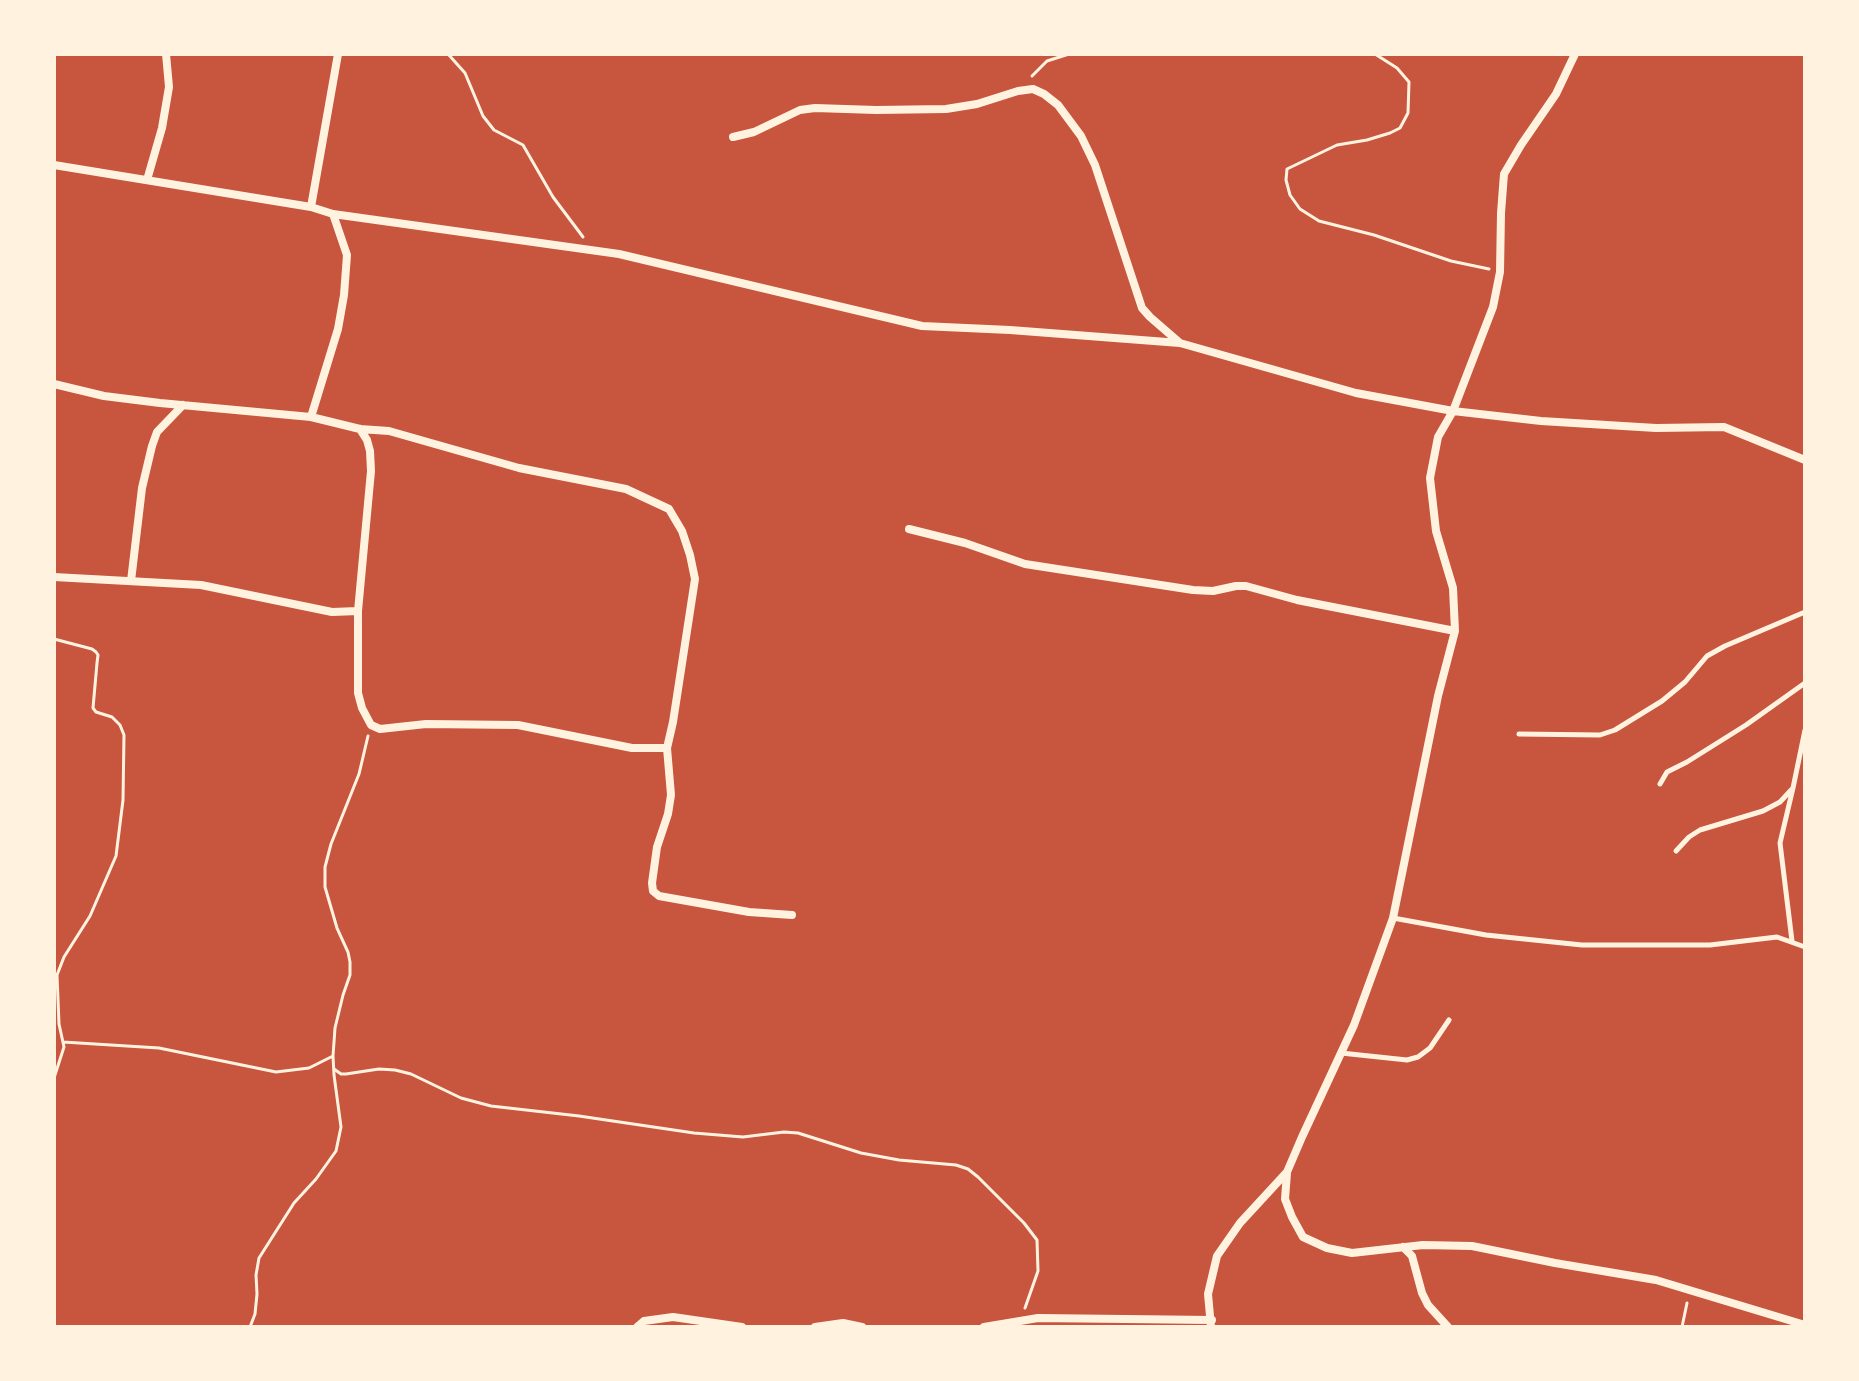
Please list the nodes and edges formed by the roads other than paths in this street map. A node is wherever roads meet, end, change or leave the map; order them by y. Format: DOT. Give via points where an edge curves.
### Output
graph roads {
  1 [pos="166,54"];
  2 [pos="338,54"];
  3 [pos="1575,54"];
  4 [pos="733,137"];
  5 [pos="54,165"];
  6 [pos="147,180"];
  7 [pos="311,207"];
  8 [pos="333,214"];
  9 [pos="1180,343"];
  10 [pos="54,384"];
  11 [pos="183,405"];
  12 [pos="1453,411"];
  13 [pos="311,417"];
  14 [pos="360,429"];
  15 [pos="1805,460"];
  16 [pos="909,529"];
  17 [pos="54,577"];
  18 [pos="131,581"];
  19 [pos="358,611"];
  20 [pos="1805,612"];
  21 [pos="1455,631"];
  22 [pos="1805,683"];
  23 [pos="1805,730"];
  24 [pos="1519,734"];
  25 [pos="667,748"];
  26 [pos="1660,784"];
  27 [pos="1793,788"];
  28 [pos="1676,851"];
  29 [pos="792,915"];
  30 [pos="1393,918"];
  31 [pos="1792,941"];
  32 [pos="1805,947"];
  33 [pos="1449,1020"];
  34 [pos="1341,1053"];
  35 [pos="1287,1172"];
  36 [pos="1403,1247"];
  37 [pos="1212,1324"];
  38 [pos="1805,1325"];
  39 [pos="637,1327"];
  40 [pos="742,1327"];
  41 [pos="815,1327"];
  42 [pos="862,1327"];
  43 [pos="984,1327"];
  44 [pos="1448,1327"];
  1 -- 6 [label="street" via="169,87"];
  2 -- 7 [label="street"];
  3 -- 12 [label="street" via="1556,94 1504,174 1500,272 1493,307"];
  4 -- 9 [label="street" via="800,110 946,109 1018,91 1044,94 1081,136 1095,165 1142,308"];
  5 -- 6 [label="street"];
  6 -- 7 [label="street"];
  7 -- 8 [label="street"];
  8 -- 9 [label="street" via="619,254 922,326"];
  8 -- 13 [label="street" via="347,255 344,295"];
  9 -- 12 [label="street" via="1356,393"];
  10 -- 11 [label="street"];
  11 -- 13 [label="street"];
  11 -- 18 [label="street" via="157,432 152,446"];
  12 -- 15 [label="street" via="1641,427 1724,427"];
  12 -- 21 [label="street" via="1438,437 1430,478 1436,531 1453,588"];
  13 -- 14 [label="street"];
  14 -- 19 [label="street" via="370,451 371,471"];
  14 -- 25 [label="street" via="389,431 519,468 626,489 669,509 682,531 695,579"];
  16 -- 21 [label="street" via="1025,564 1193,590 1246,586"];
  17 -- 18 [label="street"];
  18 -- 19 [label="street" via="201,585 332,612"];
  19 -- 25 [label="street" via="358,693 371,725 380,729 518,725 632,748"];
  20 -- 24 [label="lane" via="1707,656 1662,701 1615,730 1600,735"];
  21 -- 30 [label="street"];
  22 -- 26 [label="lane" via="1667,772"];
  23 -- 27 [label="lane"];
  25 -- 29 [label="street" via="671,795 657,847 653,891 736,910"];
  27 -- 28 [label="lane" via="1763,811 1700,830"];
  27 -- 31 [label="lane" via="1780,843"];
  30 -- 31 [label="lane" via="1582,945 1710,945 1777,937"];
  30 -- 34 [label="street"];
  31 -- 32 [label="lane"];
  33 -- 34 [label="lane" via="1418,1057"];
  34 -- 35 [label="street"];
  35 -- 36 [label="street" via="1285,1199 1303,1237 1352,1253"];
  35 -- 37 [label="street" via="1217,1256 1208,1294"];
  36 -- 38 [label="street" via="1472,1246 1656,1280"];
  36 -- 44 [label="street" via="1412,1256 1428,1305"];
  37 -- 43 [label="street" via="1038,1318"];
  39 -- 40 [label="street" via="673,1317"];
  41 -- 42 [label="street"];
}
